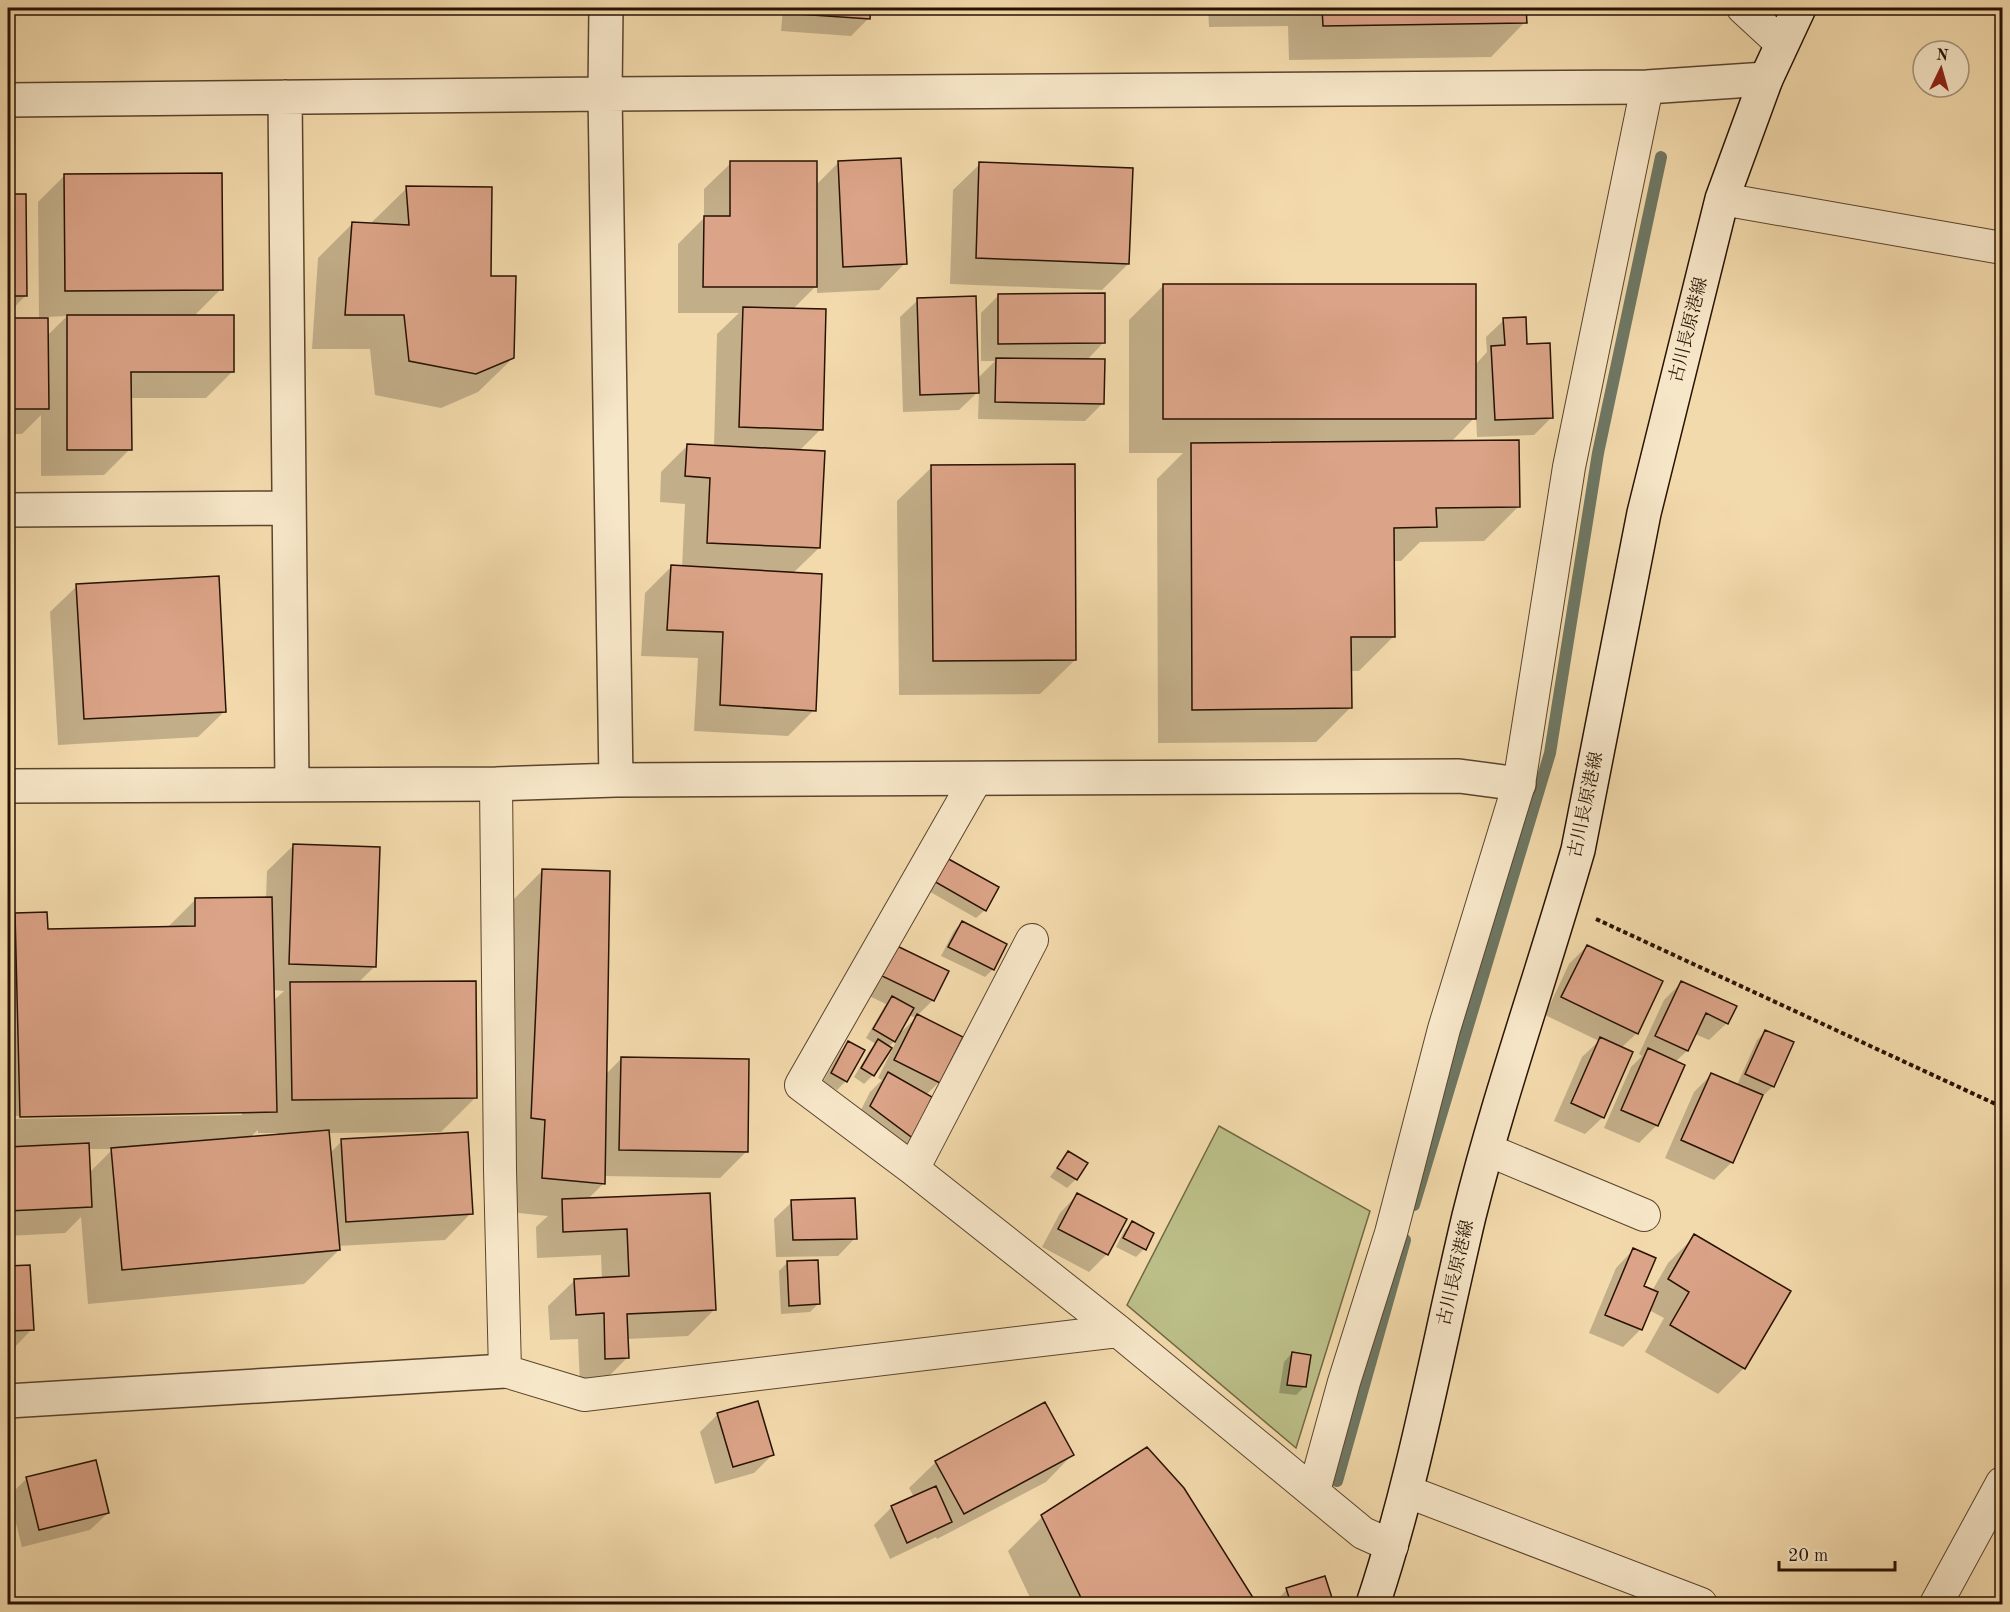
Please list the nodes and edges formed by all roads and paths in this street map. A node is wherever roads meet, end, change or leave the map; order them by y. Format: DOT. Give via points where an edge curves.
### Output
graph roads {
  1 [pos="606,8"];
  2 [pos="1743,8"];
  3 [pos="1799,8"];
  4 [pos="1782,44"];
  5 [pos="1766,79"];
  6 [pos="1647,87"];
  7 [pos="605,93"];
  8 [pos="285,97"];
  9 [pos="8,100"];
  10 [pos="1722,199"];
  11 [pos="2002,248"];
  12 [pos="289,508"];
  13 [pos="8,510"];
  14 [pos="976,779"];
  15 [pos="616,780"];
  16 [pos="292,784"];
  17 [pos="496,784"];
  18 [pos="1519,784"];
  19 [pos="8,786"];
  20 [pos="1562,904"];
  21 [pos="1032,940"];
  22 [pos="2002,1107"];
  23 [pos="1488,1150"];
  24 [pos="913,1169"];
  25 [pos="1644,1215"];
  26 [pos="1118,1331"];
  27 [pos="505,1371"];
  28 [pos="8,1401"];
  29 [pos="2002,1483"];
  30 [pos="1314,1491"];
  31 [pos="1406,1491"];
  32 [pos="1392,1546"];
  33 [pos="1373,1605"];
  34 [pos="1701,1605"];
  35 [pos="1936,1605"];
  1 -- 7 [label="street"];
  2 -- 4 [label="street"];
  3 -- 4 [label="street, 古川長原港線"];
  4 -- 5 [label="street, 古川長原港線"];
  5 -- 6 [label="street"];
  5 -- 10 [label="street, 古川長原港線"];
  6 -- 7 [label="street"];
  6 -- 18 [label="street" via="1569,467"];
  7 -- 8 [label="street"];
  7 -- 15 [label="street"];
  8 -- 9 [label="street"];
  8 -- 12 [label="street"];
  10 -- 11 [label="street"];
  10 -- 20 [label="street, 古川長原港線" via="1647,501 1578,850"];
  12 -- 13 [label="street"];
  12 -- 16 [label="street"];
  14 -- 15 [label="street"];
  14 -- 18 [label="street" via="1459,776"];
  14 -- 24 [label="street" via="801,1085"];
  15 -- 17 [label="street"];
  16 -- 17 [label="street"];
  16 -- 19 [label="street"];
  17 -- 27 [label="street"];
  18 -- 30 [label="street" via="1444,1029 1391,1233"];
  20 -- 22 [label="path"];
  20 -- 23 [label="street, 古川長原港線"];
  21 -- 24 [label="street"];
  23 -- 25 [label="street"];
  23 -- 31 [label="street, 古川長原港線"];
  24 -- 26 [label="street"];
  26 -- 27 [label="street" via="584,1395"];
  26 -- 30 [label="street"];
  27 -- 28 [label="street"];
  29 -- 35 [label="street"];
  30 -- 32 [label="street" via="1362,1533"];
  31 -- 32 [label="street, 古川長原港線"];
  31 -- 34 [label="street"];
  32 -- 33 [label="street, 古川長原港線"];
}
